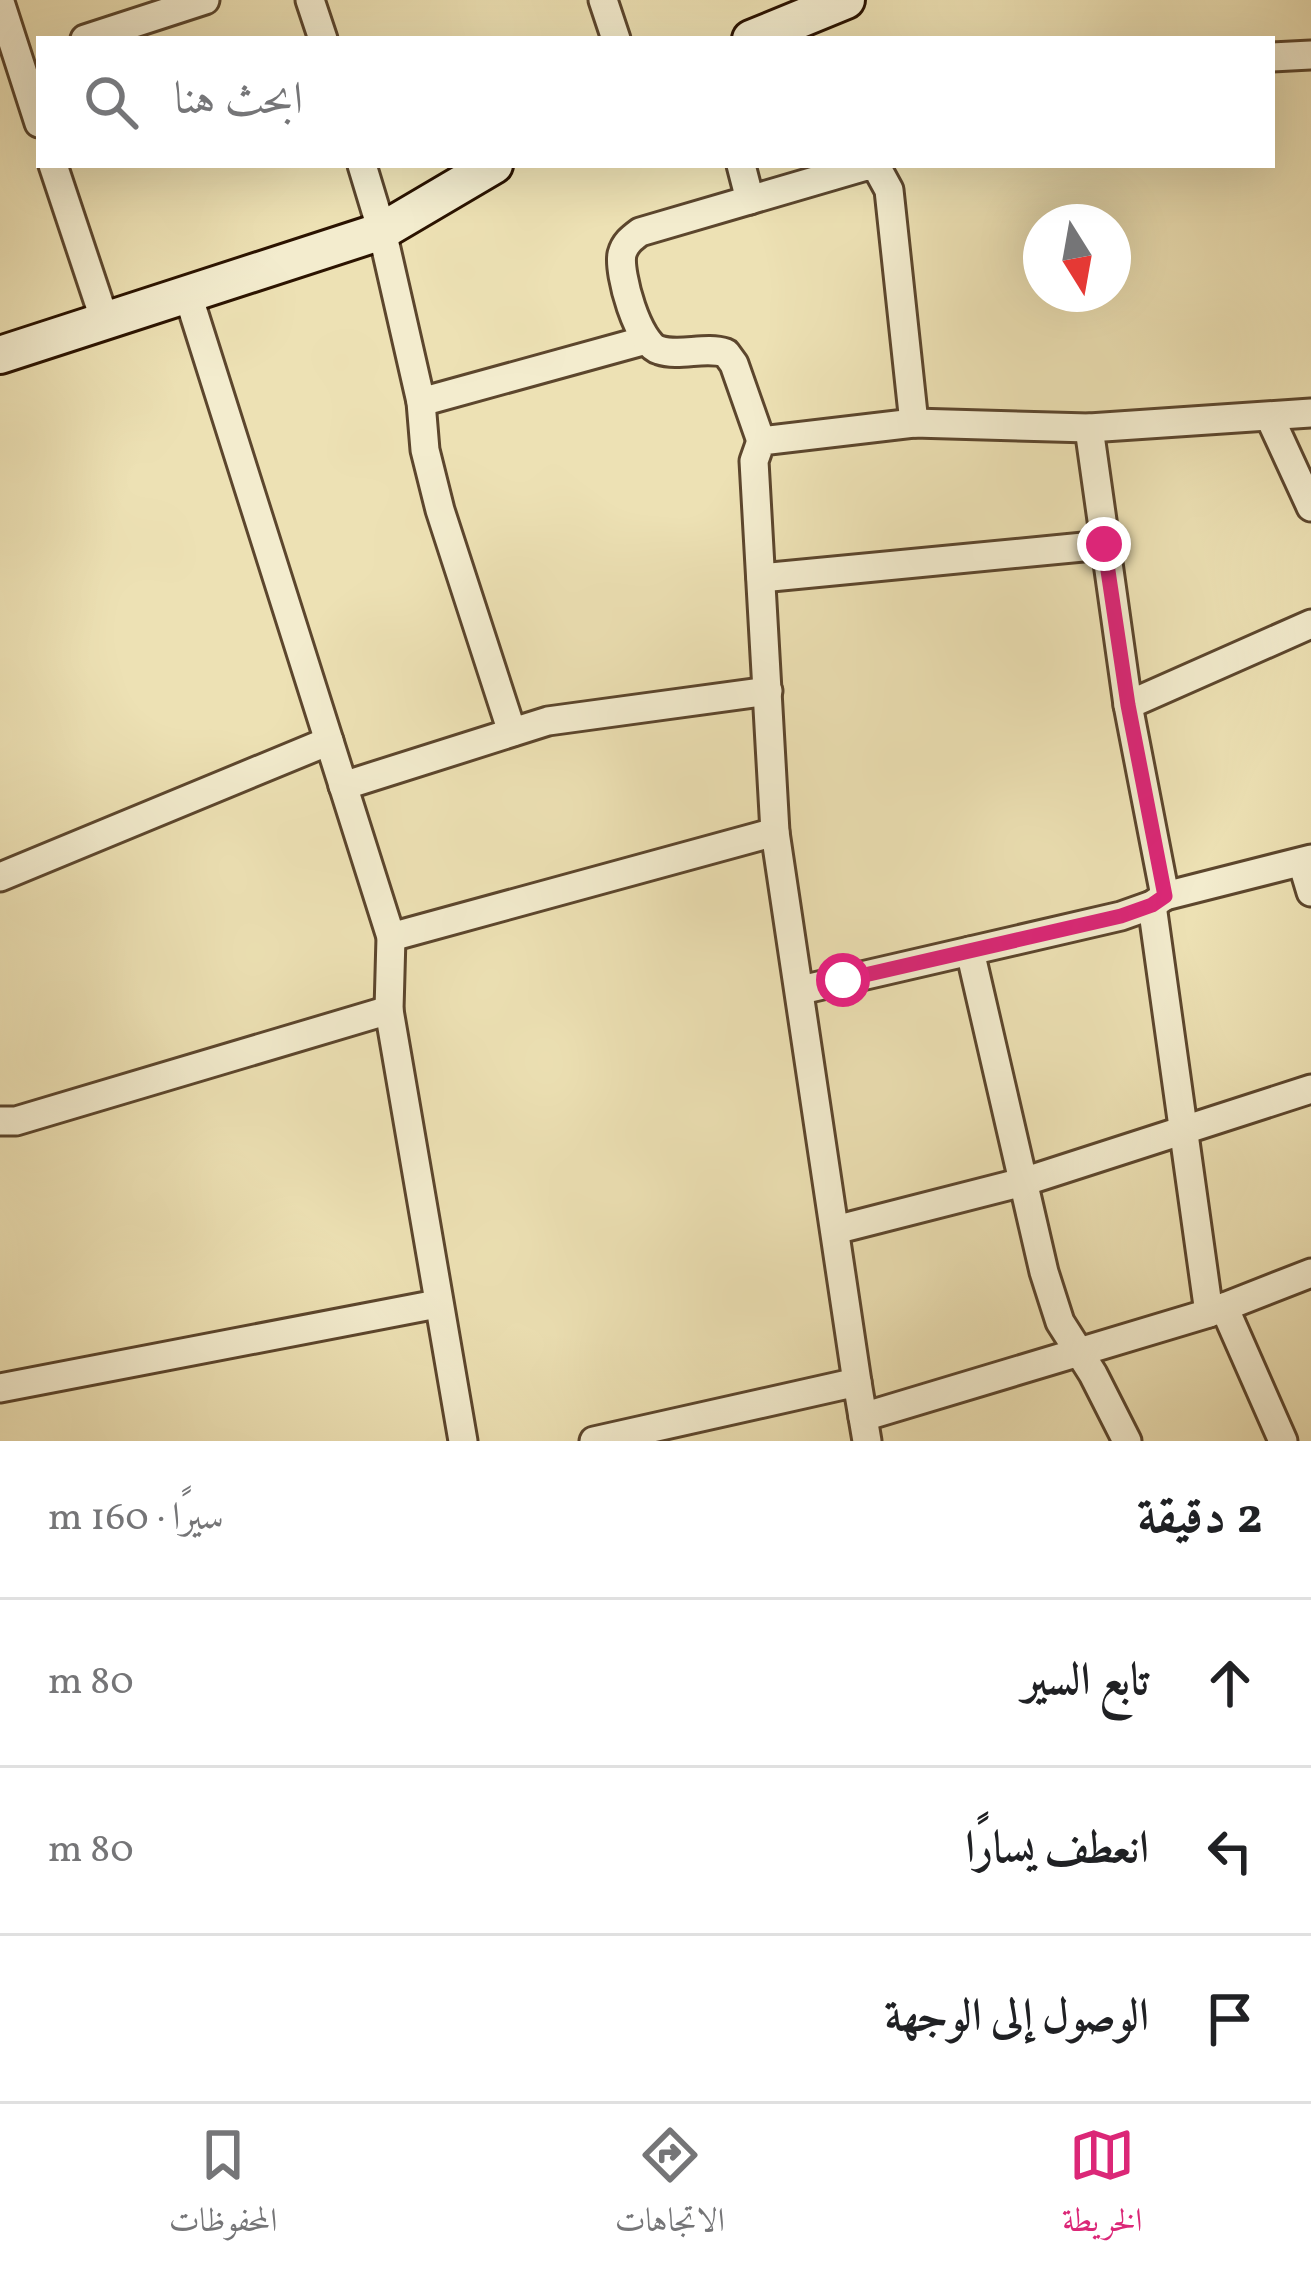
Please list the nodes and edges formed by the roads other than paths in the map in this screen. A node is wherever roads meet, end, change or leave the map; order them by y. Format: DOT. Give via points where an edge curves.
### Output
graph roads {
  1 [pos="205,0"];
  2 [pos="310,0"];
  3 [pos="603,0"];
  4 [pos="846,0"];
  5 [pos="0,2"];
  6 [pos="94,36"];
  7 [pos="321,36"];
  8 [pos="615,36"];
  9 [pos="764,36"];
  10 [pos="1311,55"];
  11 [pos="1275,57"];
  12 [pos="19,60"];
  13 [pos="36,114"];
  14 [pos="54,168"];
  15 [pos="363,168"];
  16 [pos="489,168"];
  17 [pos="742,168"];
  18 [pos="857,168"];
  19 [pos="875,168"];
  20 [pos="751,200"];
  21 [pos="382,231"];
  22 [pos="188,296"];
  23 [pos="104,318"];
  24 [pos="646,340"];
  25 [pos="0,355"];
  26 [pos="421,402"];
  27 [pos="1311,413"];
  28 [pos="1270,418"];
  29 [pos="914,423"];
  30 [pos="1089,428"];
  31 [pos="761,441"];
  32 [pos="1311,507"];
  33 [pos="1104,544"];
  34 [pos="761,578"];
  35 [pos="1311,624"];
  36 [pos="768,691"];
  37 [pos="1128,705"];
  38 [pos="512,732"];
  39 [pos="328,741"];
  40 [pos="343,786"];
  41 [pos="775,832"];
  42 [pos="1306,861"];
  43 [pos="0,877"];
  44 [pos="1311,892"];
  45 [pos="1158,900"];
  46 [pos="391,937"];
  47 [pos="970,951"];
  48 [pos="801,990"];
  49 [pos="389,1010"];
  50 [pos="1311,1088"];
  51 [pos="0,1121"];
  52 [pos="1182,1128"];
  53 [pos="1023,1182"];
  54 [pos="835,1230"];
  55 [pos="1311,1273"];
  56 [pos="437,1304"];
  57 [pos="1217,1310"];
  58 [pos="1076,1352"];
  59 [pos="857,1382"];
  60 [pos="0,1388"];
  61 [pos="865,1429"];
  62 [pos="463,1441"];
  63 [pos="594,1441"];
  64 [pos="1127,1441"];
  65 [pos="1283,1441"];
  1 -- 6 [label="street"];
  2 -- 7 [label="street"];
  3 -- 8 [label="street"];
  4 -- 9 [label="street"];
  5 -- 12 [label="street"];
  10 -- 11 [label="street"];
  12 -- 13 [label="street"];
  14 -- 23 [label="street"];
  15 -- 21 [label="street"];
  16 -- 21 [label="street"];
  17 -- 20 [label="street"];
  18 -- 20 [label="street"];
  19 -- 29 [label="street" via="889,190"];
  20 -- 24 [label="street" via="628,242 622,261"];
  21 -- 22 [label="street"];
  21 -- 26 [label="street"];
  22 -- 23 [label="street"];
  22 -- 39 [label="street"];
  23 -- 25 [label="street"];
  24 -- 26 [label="street"];
  24 -- 31 [label="street" via="659,351 726,353"];
  26 -- 38 [label="street" via="440,510"];
  27 -- 28 [label="street"];
  28 -- 30 [label="street"];
  28 -- 32 [label="street"];
  29 -- 30 [label="street"];
  29 -- 31 [label="street"];
  30 -- 33 [label="street"];
  31 -- 34 [label="street" via="754,461"];
  33 -- 34 [label="street"];
  33 -- 37 [label="street"];
  34 -- 36 [label="street"];
  35 -- 37 [label="street"];
  36 -- 38 [label="street"];
  36 -- 41 [label="street"];
  37 -- 45 [label="street"];
  38 -- 40 [label="street"];
  39 -- 40 [label="street"];
  39 -- 43 [label="street"];
  40 -- 46 [label="street"];
  41 -- 46 [label="street"];
  41 -- 48 [label="street"];
  42 -- 44 [label="street"];
  42 -- 45 [label="street"];
  45 -- 47 [label="street"];
  45 -- 52 [label="street"];
  46 -- 49 [label="street"];
  47 -- 48 [label="street"];
  47 -- 53 [label="street"];
  48 -- 54 [label="street"];
  49 -- 51 [label="street"];
  49 -- 56 [label="street"];
  50 -- 52 [label="street"];
  52 -- 53 [label="street"];
  52 -- 57 [label="street"];
  53 -- 54 [label="street"];
  53 -- 58 [label="street" via="1044,1272"];
  54 -- 59 [label="street"];
  55 -- 57 [label="street"];
  56 -- 60 [label="street"];
  56 -- 62 [label="street"];
  57 -- 58 [label="street"];
  57 -- 65 [label="street"];
  58 -- 61 [label="street"];
  58 -- 64 [label="street"];
  59 -- 61 [label="street"];
  59 -- 63 [label="street"];
}
